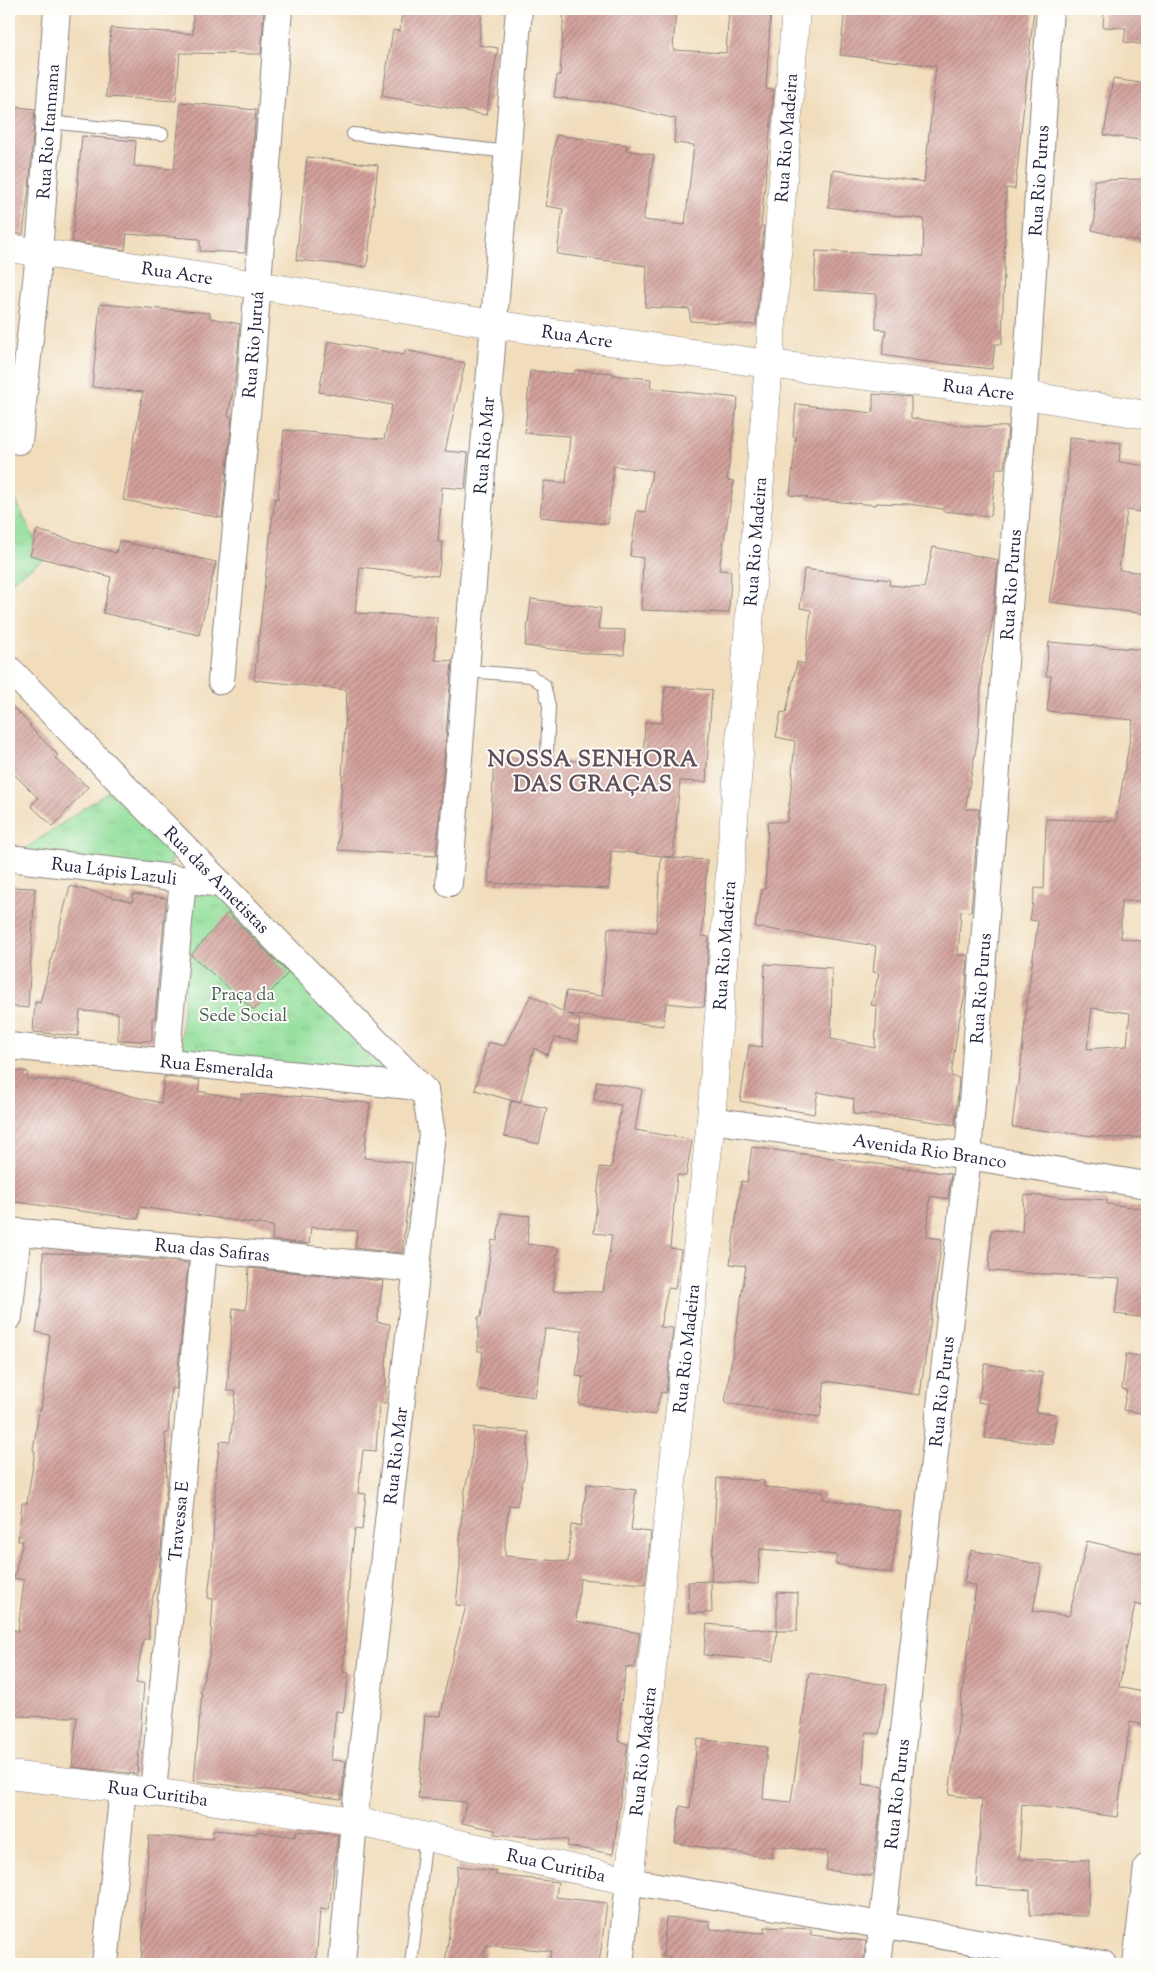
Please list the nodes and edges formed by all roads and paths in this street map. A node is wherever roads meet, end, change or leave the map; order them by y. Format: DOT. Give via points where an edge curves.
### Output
graph roads {
  1 [pos="58,9"];
  2 [pos="279,9"];
  3 [pos="520,9"];
  4 [pos="796,9"];
  5 [pos="1050,9"];
  6 [pos="49,122"];
  7 [pos="162,134"];
  8 [pos="353,134"];
  9 [pos="508,152"];
  10 [pos="9,248"];
  11 [pos="39,254"];
  12 [pos="256,285"];
  13 [pos="493,324"];
  14 [pos="768,364"];
  15 [pos="1025,395"];
  16 [pos="1147,415"];
  17 [pos="19,441"];
  18 [pos="9,668"];
  19 [pos="466,671"];
  20 [pos="221,681"];
  21 [pos="547,752"];
  22 [pos="9,858"];
  23 [pos="183,879"];
  24 [pos="449,883"];
  25 [pos="221,884"];
  26 [pos="9,1046"];
  27 [pos="166,1062"];
  28 [pos="425,1091"];
  29 [pos="712,1120"];
  30 [pos="968,1156"];
  31 [pos="1147,1184"];
  32 [pos="14,1232"];
  33 [pos="204,1250"];
  34 [pos="416,1269"];
  35 [pos="9,1317"];
  36 [pos="9,1774"];
  37 [pos="123,1788"];
  38 [pos="153,1792"];
  39 [pos="354,1820"];
  40 [pos="426,1836"];
  41 [pos="1147,1867"];
  42 [pos="629,1881"];
  43 [pos="882,1926"];
  44 [pos="105,1964"];
  45 [pos="342,1964"];
  46 [pos="412,1964"];
  47 [pos="620,1964"];
  48 [pos="878,1964"];
  49 [pos="1103,1964"];
  50 [pos="1136,1964"];
  1 -- 6 [label="street, Rua Rio Itannana"];
  2 -- 12 [label="street, Rua Rio Juruá"];
  3 -- 9 [label="street, Rua Rio Mar"];
  4 -- 14 [label="street, Rua Rio Madeira"];
  5 -- 15 [label="street, Rua Rio Purus"];
  6 -- 7 [label="lane"];
  6 -- 11 [label="street, Rua Rio Itannana"];
  8 -- 9 [label="lane"];
  9 -- 13 [label="street, Rua Rio Mar"];
  10 -- 11 [label="street, Rua Acre"];
  11 -- 12 [label="street, Rua Acre"];
  11 -- 17 [label="street, Rua Rio Itannana"];
  12 -- 13 [label="street, Rua Acre"];
  12 -- 20 [label="street, Rua Rio Juruá" via="251,373"];
  13 -- 14 [label="street, Rua Acre"];
  13 -- 19 [label="street, Rua Rio Mar"];
  14 -- 15 [label="street, Rua Acre"];
  14 -- 29 [label="street, Rua Rio Madeira"];
  15 -- 16 [label="street, Rua Acre"];
  15 -- 30 [label="street, Rua Rio Purus"];
  18 -- 25 [label="street, Rua das Ametistas"];
  19 -- 21 [label="lane" via="531,676 544,685 549,706"];
  19 -- 24 [label="street, Rua Rio Mar"];
  22 -- 23 [label="street, Rua Lápis Lazuli"];
  23 -- 25 [label="street, Rua Lápis Lazuli"];
  23 -- 27 [label="street"];
  25 -- 28 [label="street, Rua das Ametistas"];
  26 -- 27 [label="street, Rua Esmeralda"];
  27 -- 28 [label="street, Rua Esmeralda" via="409,1086"];
  28 -- 34 [label="street, Rua Rio Mar" via="432,1134"];
  29 -- 30 [label="street, Avenida Rio Branco"];
  29 -- 42 [label="street, Rua Rio Madeira"];
  30 -- 31 [label="street, Avenida Rio Branco"];
  30 -- 43 [label="street, Rua Rio Purus"];
  32 -- 33 [label="street, Rua das Safiras"];
  32 -- 35 [label="street"];
  33 -- 34 [label="street, Rua das Safiras"];
  33 -- 38 [label="street, Travessa E"];
  34 -- 39 [label="street, Rua Rio Mar"];
  36 -- 37 [label="street, Rua Curitiba"];
  37 -- 38 [label="street, Rua Curitiba"];
  37 -- 44 [label="street"];
  38 -- 39 [label="street, Rua Curitiba"];
  39 -- 40 [label="street, Rua Curitiba"];
  39 -- 45 [label="street, Rua Rio Mar"];
  40 -- 42 [label="street, Rua Curitiba"];
  40 -- 46 [label="lane"];
  41 -- 50 [label="street"];
  42 -- 43 [label="street, Rua Curitiba"];
  42 -- 47 [label="street"];
  43 -- 48 [label="street, Rua Rio Purus"];
  43 -- 49 [label="street, Rua Curitiba"];
}
